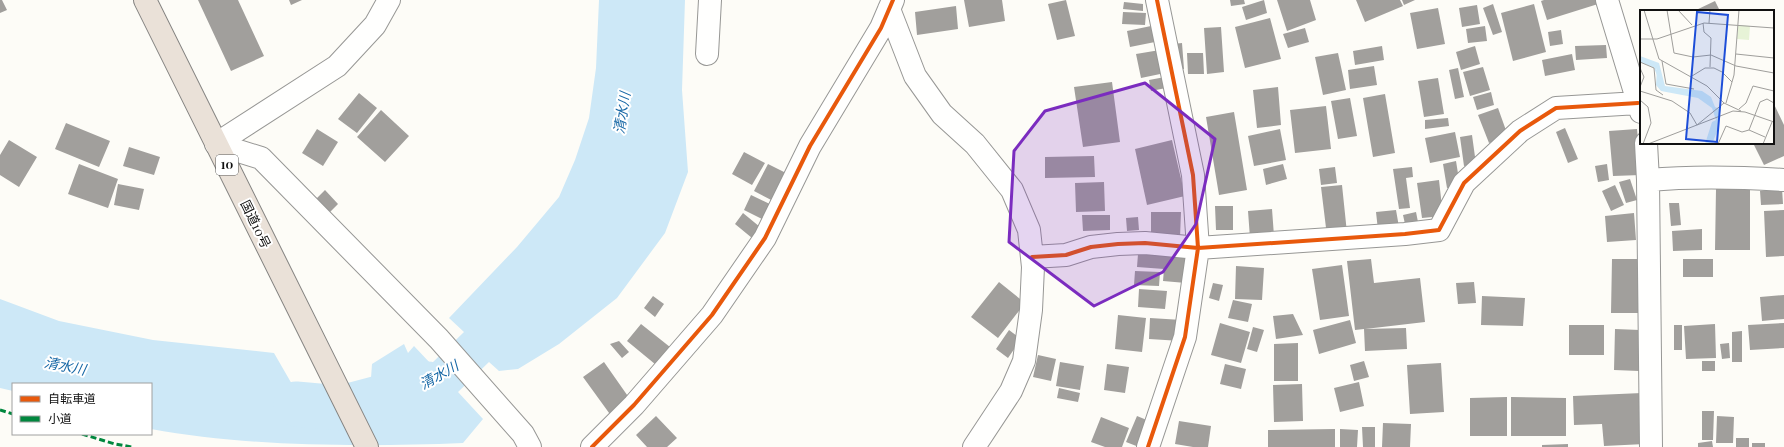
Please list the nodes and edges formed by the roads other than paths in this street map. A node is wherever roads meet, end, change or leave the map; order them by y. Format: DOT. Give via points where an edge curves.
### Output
graph roads {
  1 [pos="145,0"];
  2 [pos="389,0"];
  3 [pos="710,0"];
  4 [pos="1157,0"];
  5 [pos="1607,0"];
  6 [pos="891,4"];
  7 [pos="707,54"];
  8 [pos="1639,107"];
  9 [pos="216,144"];
  10 [pos="1646,144"];
  11 [pos="1648,180"];
  12 [pos="1784,180"];
  13 [pos="1198,248"];
  14 [pos="1032,258"];
  15 [pos="367,447"];
  16 [pos="530,447"];
  17 [pos="592,447"];
  18 [pos="974,447"];
  19 [pos="1148,447"];
  20 [pos="1651,447"];
  1 -- 9 [label="highway, 国道10号 / 10"];
  2 -- 9 [label="street" via="375,25 337,66"];
  3 -- 7 [label="street"];
  4 -- 13 [label="street" via="1193,175"];
  5 -- 8 [label="street"];
  6 -- 14 [label="street" via="915,76 942,114 975,144 1012,190 1029,230"];
  6 -- 17 [label="street" via="880,28 810,146 765,238 712,316 634,405"];
  8 -- 13 [label="street" via="1556,108 1520,131 1464,183 1439,230"];
  9 -- 15 [label="highway, 国道10号 / 10"];
  9 -- 16 [label="street" via="261,158 439,339 523,434"];
  10 -- 11 [label="street"];
  11 -- 12 [label="street" via="1739,177"];
  11 -- 20 [label="street"];
  13 -- 14 [label="street" via="1145,243 1118,244"];
  13 -- 19 [label="street" via="1185,337"];
  14 -- 18 [label="street" via="1031,310 1024,361 1011,391"];
}
